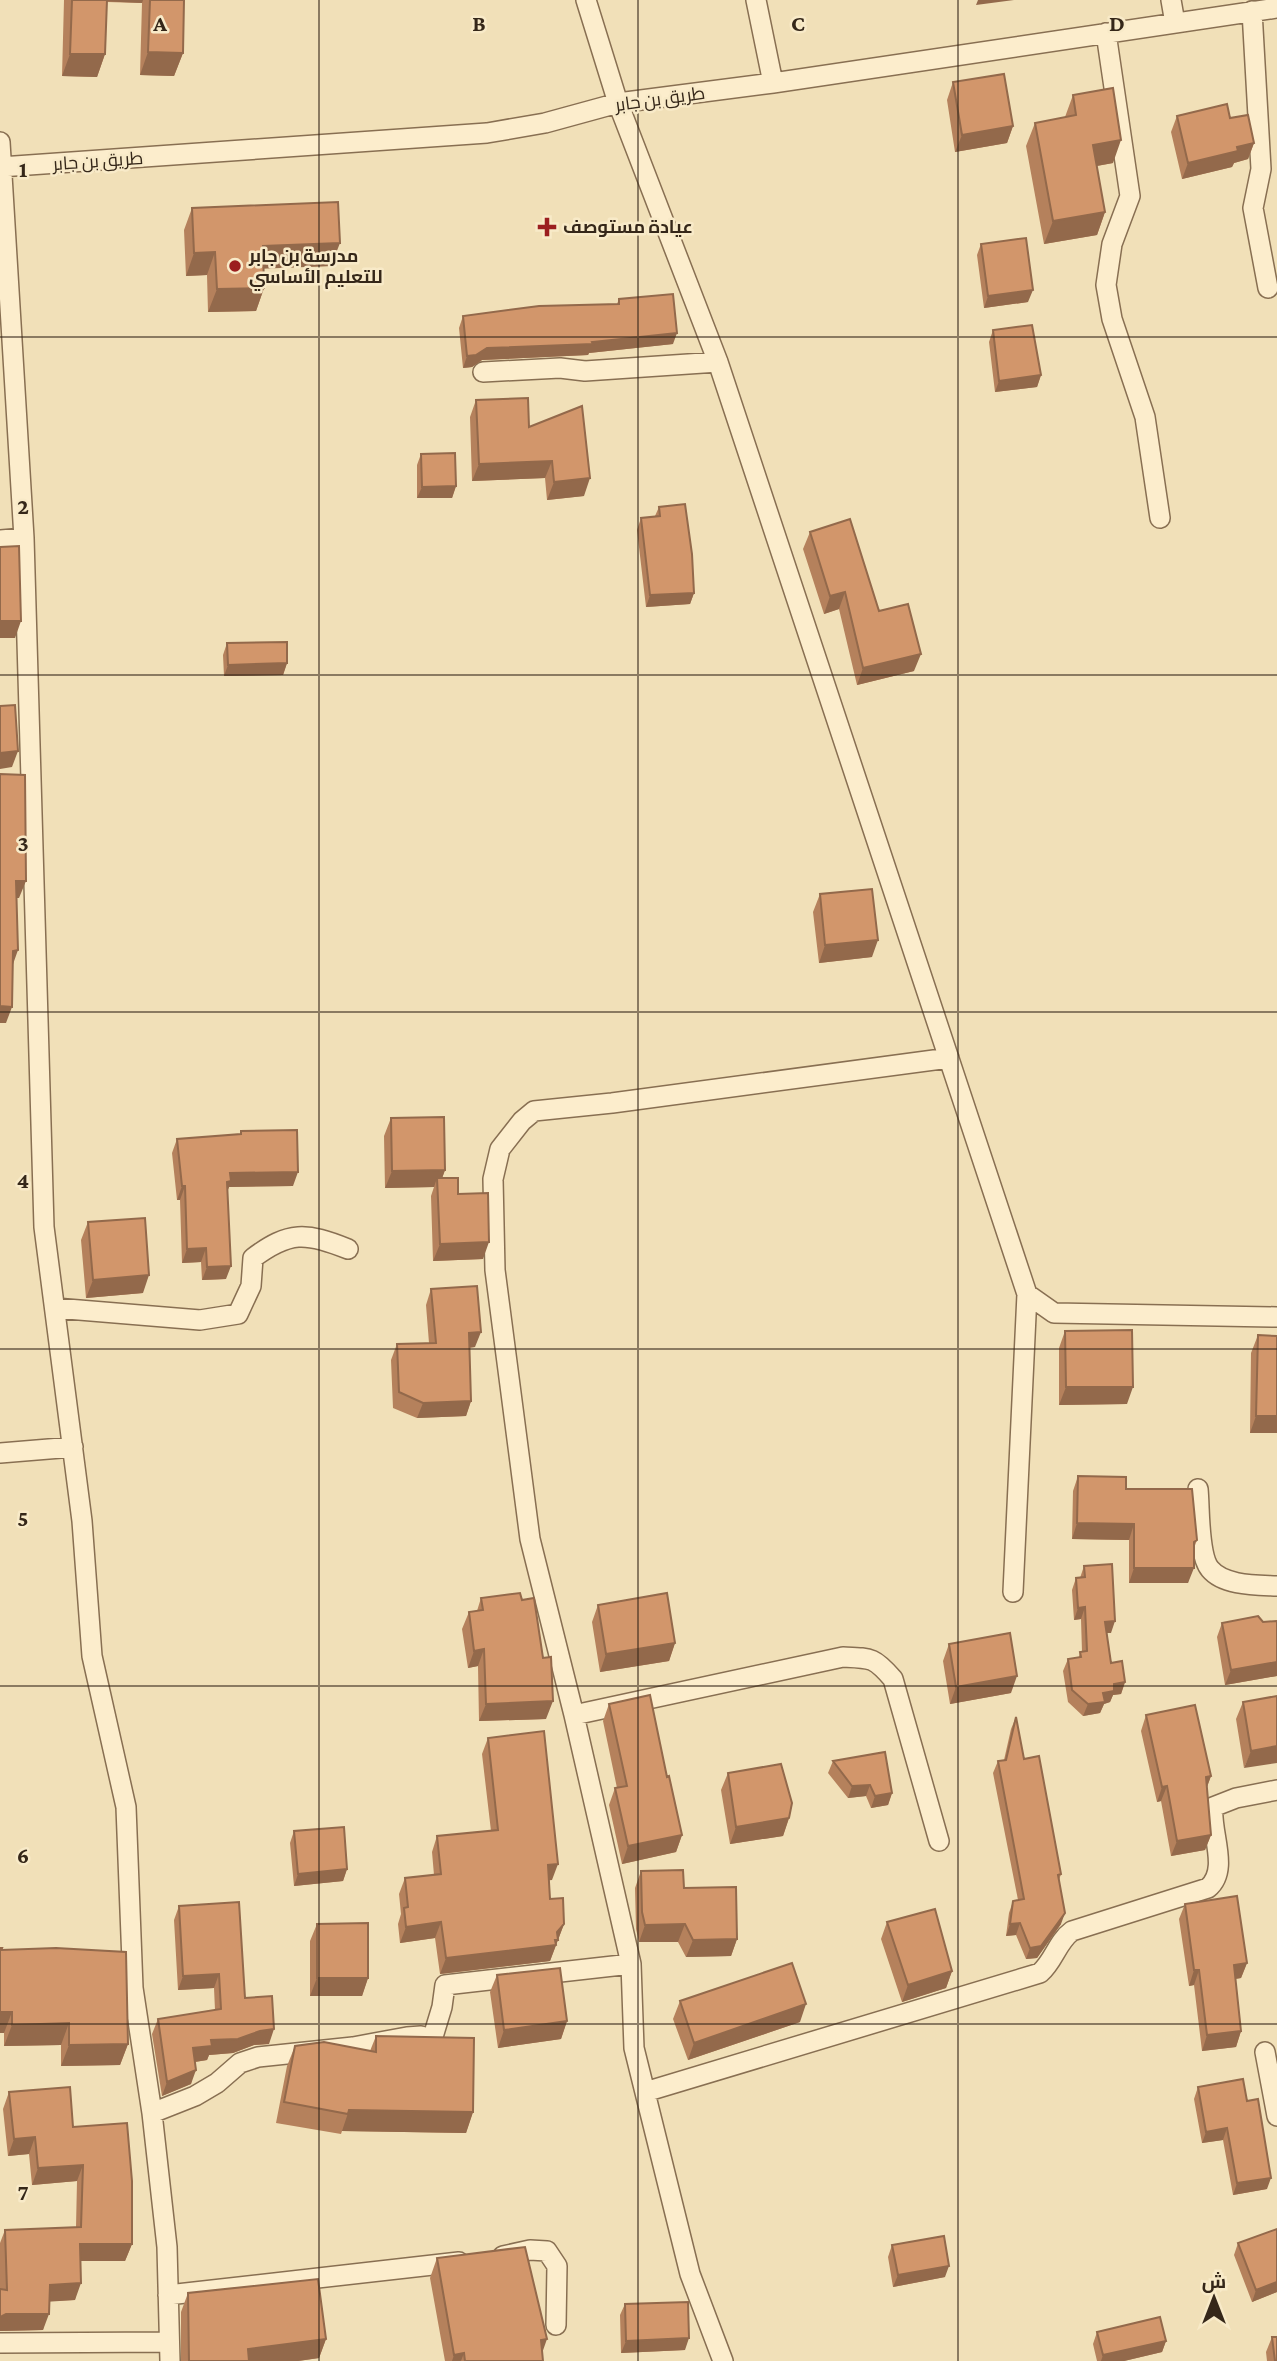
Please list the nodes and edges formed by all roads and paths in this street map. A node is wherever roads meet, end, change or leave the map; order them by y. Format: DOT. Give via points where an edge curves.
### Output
graph roads {
  1 [pos="586,0"];
  2 [pos="756,0"];
  3 [pos="1171,0"];
  4 [pos="1277,8"];
  5 [pos="1252,11"];
  6 [pos="1175,23"];
  7 [pos="1106,33"];
  8 [pos="773,83"];
  9 [pos="618,103"];
  10 [pos="0,142"];
  11 [pos="1,167"];
  12 [pos="1268,289"];
  13 [pos="718,362"];
  14 [pos="483,372"];
  15 [pos="1160,518"];
  16 [pos="24,538"];
  17 [pos="0,540"];
  18 [pos="31,779"];
  19 [pos="10,780"];
  20 [pos="949,1058"];
  21 [pos="348,1249"];
  22 [pos="1027,1294"];
  23 [pos="55,1308"];
  24 [pos="1277,1317"];
  25 [pos="73,1447"];
  26 [pos="0,1453"];
  27 [pos="1198,1489"];
  28 [pos="1277,1586"];
  29 [pos="1013,1592"];
  30 [pos="573,1715"];
  31 [pos="1277,1790"];
  32 [pos="939,1841"];
  33 [pos="631,1964"];
  34 [pos="1265,2052"];
  35 [pos="645,2092"];
  36 [pos="152,2113"];
  37 [pos="1277,2116"];
  38 [pos="168,2295"];
  39 [pos="555,2325"];
  40 [pos="0,2343"];
  41 [pos="169,2352"];
  42 [pos="723,2361"];
  1 -- 9 [label="street"];
  2 -- 8 [label="street"];
  3 -- 6 [label="street"];
  4 -- 5 [label="street, طريق بن جابر"];
  5 -- 6 [label="street, طريق بن جابر"];
  5 -- 12 [label="street" via="1261,169 1253,208"];
  6 -- 7 [label="street, طريق بن جابر"];
  7 -- 8 [label="street, طريق بن جابر"];
  7 -- 15 [label="street" via="1129,197 1112,244 1106,285 1112,318 1145,417"];
  8 -- 9 [label="street, طريق بن جابر"];
  9 -- 11 [label="street, طريق بن جابر" via="545,124 487,133"];
  9 -- 13 [label="street"];
  10 -- 11 [label="street"];
  11 -- 16 [label="street"];
  13 -- 14 [label="street"];
  13 -- 20 [label="street"];
  16 -- 17 [label="street"];
  16 -- 18 [label="street"];
  18 -- 19 [label="street"];
  18 -- 23 [label="street" via="44,1227"];
  20 -- 22 [label="street"];
  20 -- 30 [label="street" via="534,1111 500,1149 493,1179 495,1270 528,1526"];
  21 -- 23 [label="street" via="294,1236 274,1242 253,1258 251,1286 238,1314 220,1318"];
  22 -- 24 [label="street" via="1054,1313"];
  22 -- 29 [label="street"];
  23 -- 25 [label="street"];
  25 -- 26 [label="street"];
  25 -- 36 [label="street" via="92,1656 126,1807 126,1961"];
  27 -- 28 [label="street" via="1203,1553 1210,1569 1225,1579"];
  30 -- 32 [label="street" via="843,1657 878,1661 893,1679"];
  30 -- 33 [label="street"];
  31 -- 35 [label="street" via="1213,1807 1219,1866 1208,1888 1072,1931 1040,1973"];
  33 -- 35 [label="street" via="634,2048"];
  33 -- 36 [label="street" via="445,1984 432,2040 407,2037 258,2057 240,2063 195,2096"];
  34 -- 37 [label="street"];
  35 -- 42 [label="street" via="690,2274"];
  36 -- 38 [label="street"];
  38 -- 39 [label="street" via="495,2258 530,2250 547,2252 557,2266"];
  38 -- 41 [label="street"];
  40 -- 41 [label="street"];
}
